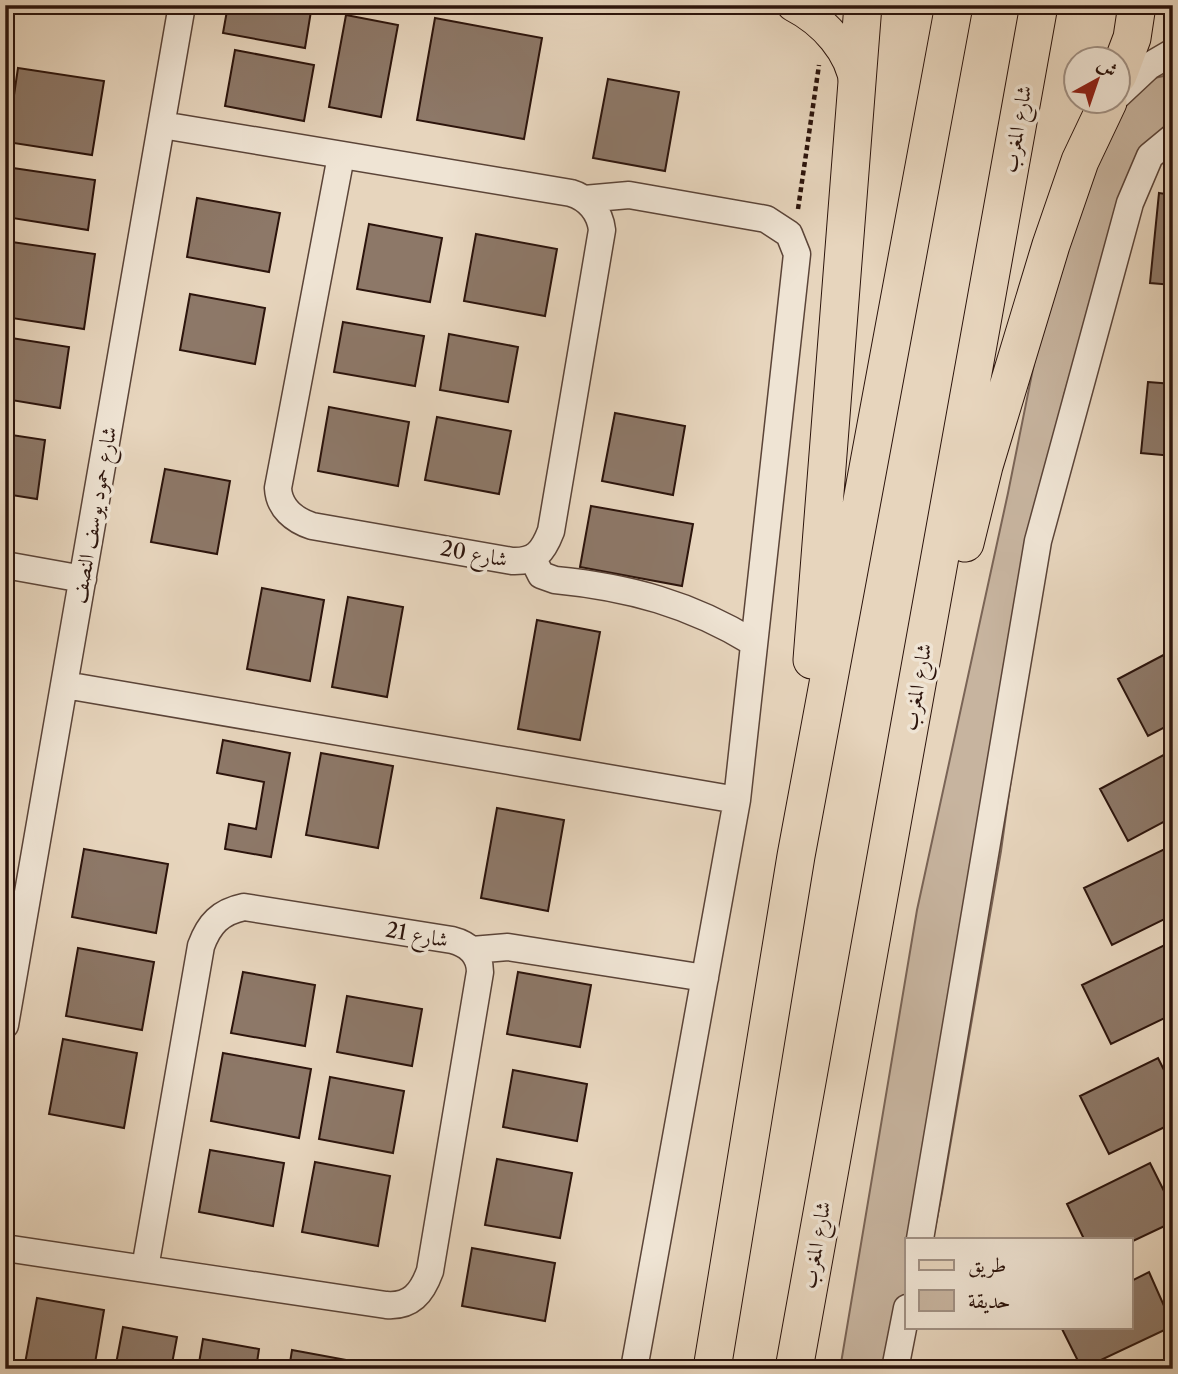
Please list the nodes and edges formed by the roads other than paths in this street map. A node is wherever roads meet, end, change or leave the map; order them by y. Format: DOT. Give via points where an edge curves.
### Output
graph roads {
  1 [pos="182,5"];
  2 [pos="793,5"];
  3 [pos="863,5"];
  4 [pos="954,5"];
  5 [pos="1039,5"];
  6 [pos="1137,5"];
  7 [pos="1129,46"];
  8 [pos="1173,52"];
  9 [pos="1132,82"];
  10 [pos="857,102"];
  11 [pos="1103,116"];
  12 [pos="162,125"];
  13 [pos="1173,137"];
  14 [pos="341,156"];
  15 [pos="584,199"];
  16 [pos="533,559"];
  17 [pos="5,565"];
  18 [pos="83,579"];
  19 [pos="754,643"];
  20 [pos="65,685"];
  21 [pos="737,800"];
  22 [pos="796,856"];
  23 [pos="883,876"];
  24 [pos="472,950"];
  25 [pos="705,978"];
  26 [pos="5,1025"];
  27 [pos="920,1238"];
  28 [pos="5,1248"];
  29 [pos="145,1268"];
  30 [pos="905,1318"];
  31 [pos="634,1369"];
  32 [pos="712,1369"];
  33 [pos="794,1369"];
  34 [pos="895,1369"];
  1 -- 12 [label="street, شارع حمود يوسف النصف"];
  2 -- 10 [label="main road" via="824,26 848,59"];
  3 -- 10 [label="highway"];
  4 -- 22 [label="highway"];
  5 -- 23 [label="highway, شارع المغرب"];
  6 -- 7 [label="highway"];
  8 -- 9 [label="street"];
  10 -- 22 [label="highway"];
  11 -- 23 [label="highway" via="1080,161 1051,245 984,466"];
  12 -- 14 [label="street"];
  12 -- 18 [label="street, شارع حمود يوسف النصف"];
  13 -- 27 [label="street" via="1150,156 1130,203 1038,541"];
  14 -- 15 [label="street"];
  14 -- 16 [label="street, شارع 20" via="279,499 294,517 312,526 512,562"];
  15 -- 16 [label="street, شارع 20" via="598,214 602,230 551,531"];
  15 -- 19 [label="street" via="629,195 766,219 793,240 797,254"];
  16 -- 19 [label="street" via="541,575 655,596"];
  17 -- 18 [label="street"];
  18 -- 20 [label="street, شارع حمود يوسف النصف"];
  19 -- 21 [label="street"];
  20 -- 21 [label="street"];
  20 -- 26 [label="street, شارع حمود يوسف النصف"];
  21 -- 25 [label="street"];
  22 -- 32 [label="highway"];
  23 -- 33 [label="highway, شارع المغرب"];
  24 -- 25 [label="street" via="508,947"];
  24 -- 29 [label="street, شارع 21" via="452,940 244,907 226,912 211,924 201,946"];
  24 -- 29 [label="street, شارع 21" via="480,972 430,1271 417,1296 404,1304 386,1305"];
  25 -- 31 [label="street"];
  28 -- 29 [label="street, شارع 21"];
  30 -- 34 [label="street"];
}
